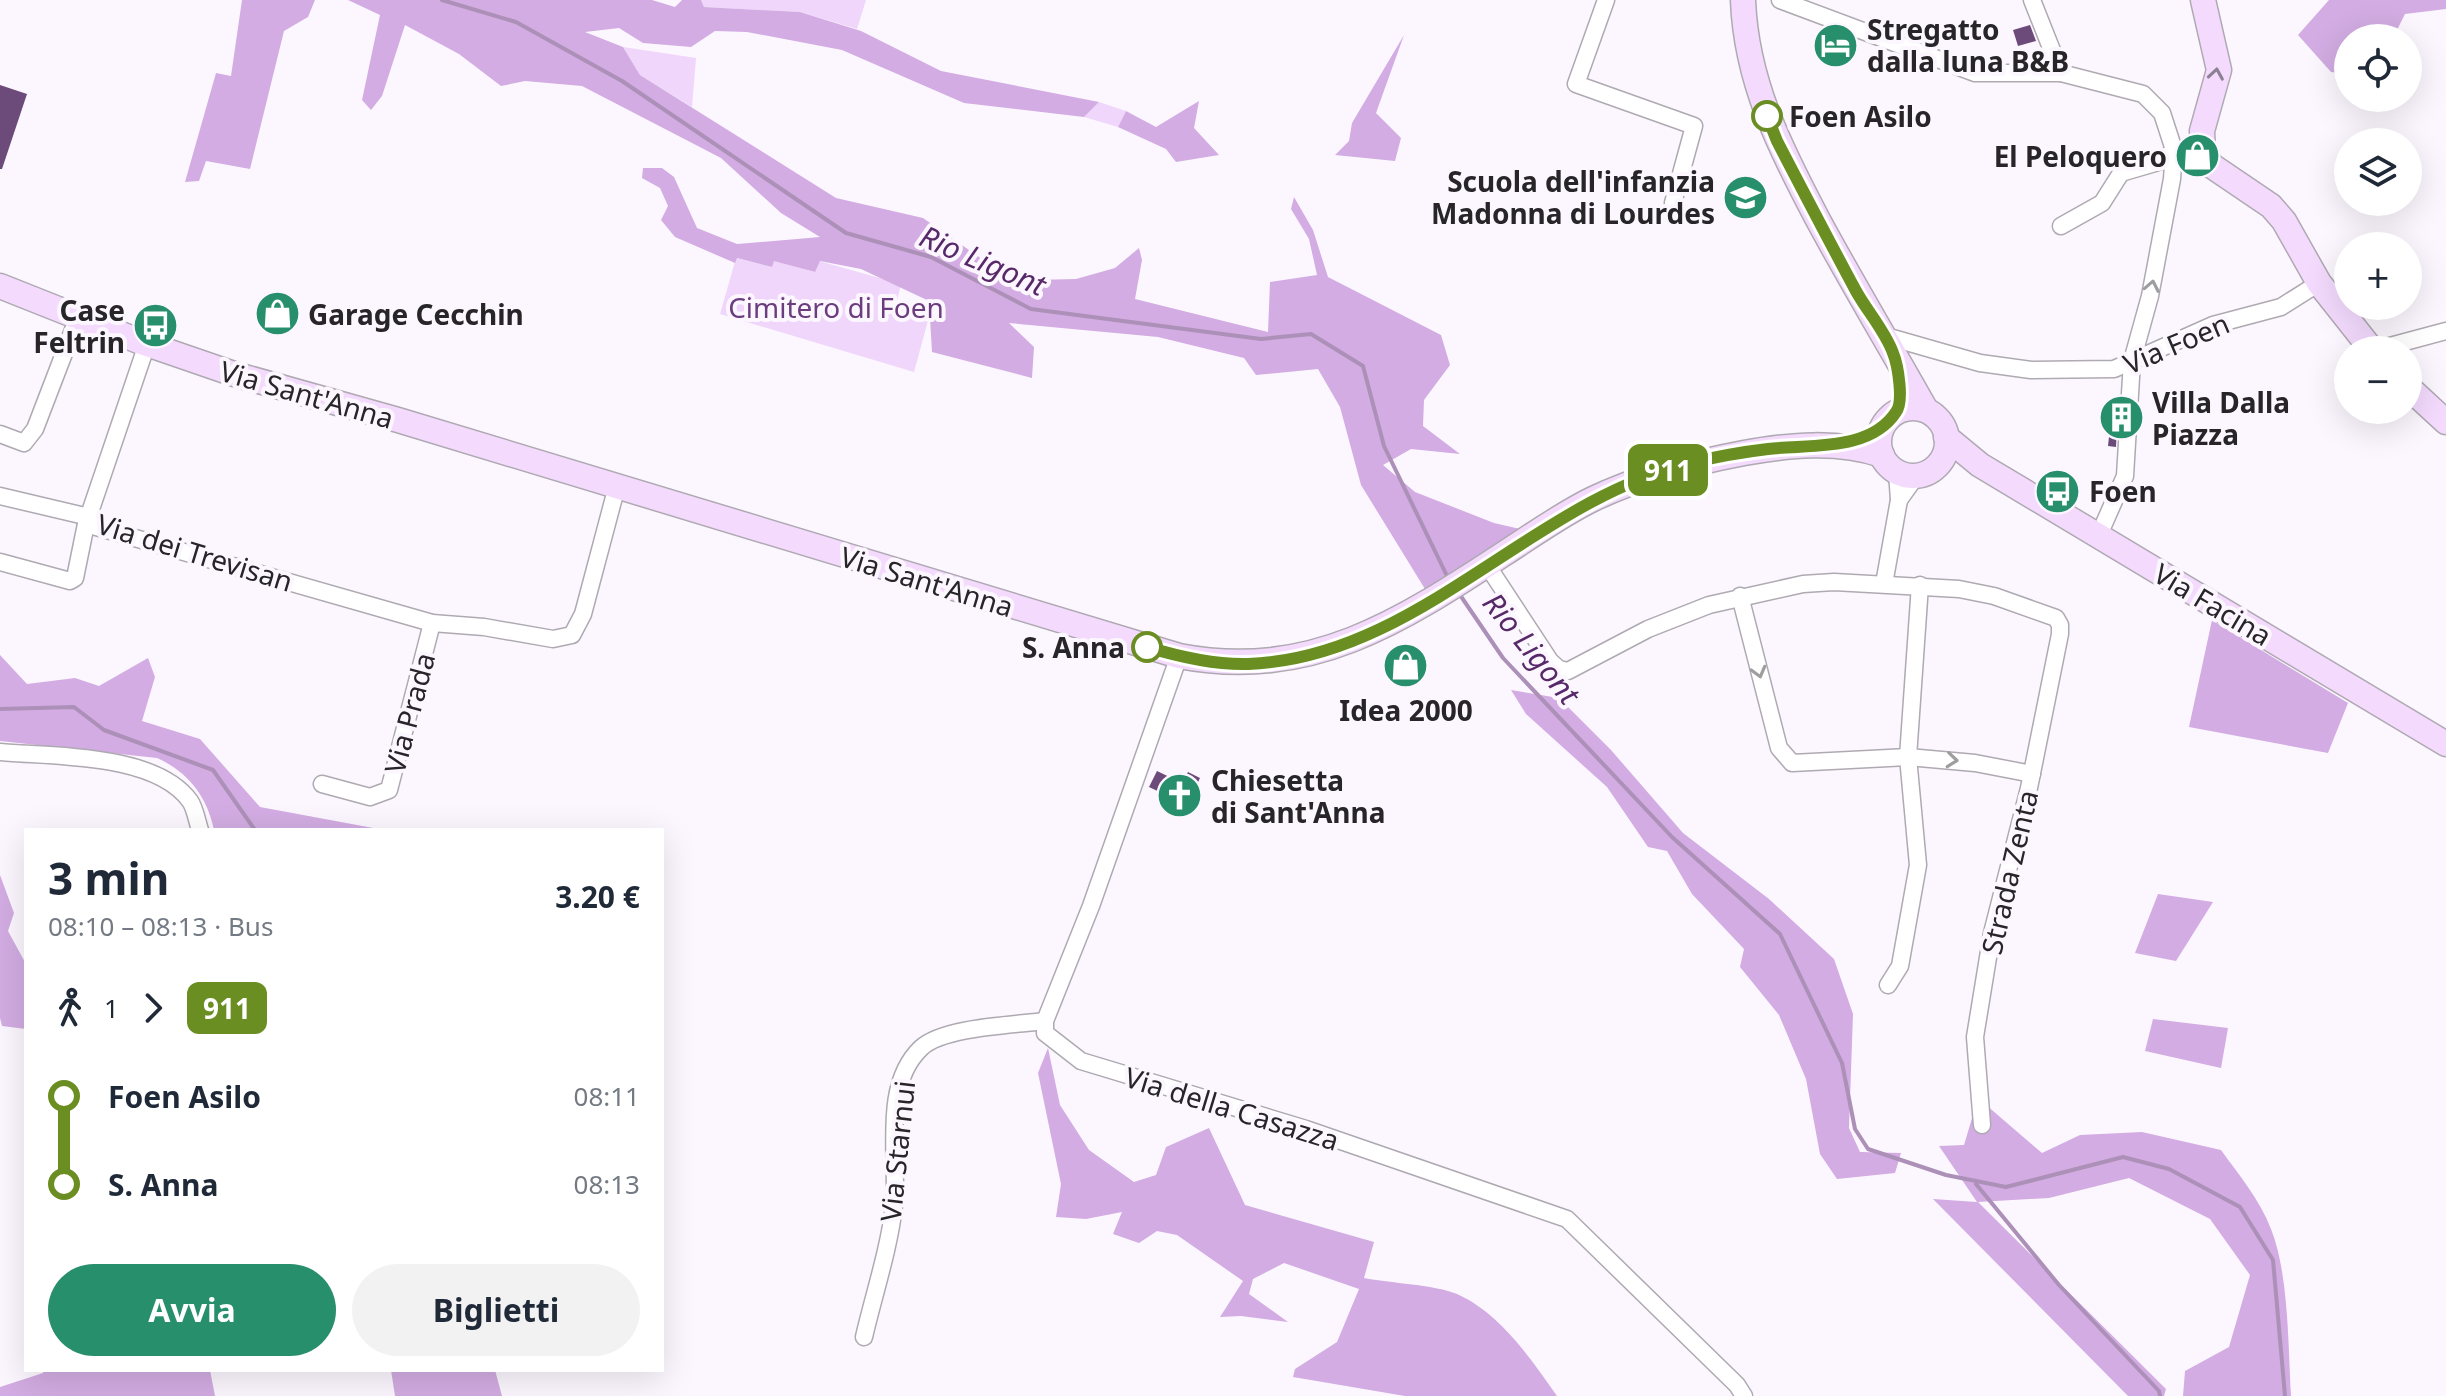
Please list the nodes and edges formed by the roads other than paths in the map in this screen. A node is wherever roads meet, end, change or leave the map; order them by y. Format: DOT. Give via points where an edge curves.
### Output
graph roads {
  1 [pos="1606,0"];
  2 [pos="1743,0"];
  3 [pos="1780,0"];
  4 [pos="2032,0"];
  5 [pos="2203,0"];
  6 [pos="2061,73"];
  7 [pos="2200,148"];
  8 [pos="2174,150"];
  9 [pos="1673,203"];
  10 [pos="2061,226"];
  11 [pos="2319,283"];
  12 [pos="0,286"];
  13 [pos="78,317"];
  14 [pos="2446,331"];
  15 [pos="2363,336"];
  16 [pos="2422,337"];
  17 [pos="1887,343"];
  18 [pos="147,344"];
  19 [pos="1931,351"];
  20 [pos="2132,361"];
  21 [pos="1909,380"];
  22 [pos="2422,400"];
  23 [pos="1926,410"];
  24 [pos="1890,420"];
  25 [pos="2446,422"];
  26 [pos="0,434"];
  27 [pos="1839,444"];
  28 [pos="1944,448"];
  29 [pos="1899,467"];
  30 [pos="617,486"];
  31 [pos="0,496"];
  32 [pos="87,521"];
  33 [pos="2099,535"];
  34 [pos="0,562"];
  35 [pos="1487,565"];
  36 [pos="1884,584"];
  37 [pos="1920,585"];
  38 [pos="1740,596"];
  39 [pos="432,623"];
  40 [pos="1179,656"];
  41 [pos="2446,744"];
  42 [pos="0,752"];
  43 [pos="1908,757"];
  44 [pos="2032,774"];
  45 [pos="322,784"];
  46 [pos="199,828"];
  47 [pos="1888,985"];
  48 [pos="1045,1021"];
  49 [pos="1982,1125"];
  50 [pos="864,1337"];
  51 [pos="1744,1396"];
  1 -- 9 [label="street" via="1576,84 1694,126"];
  2 -- 17 [label="main road" via="1752,71 1777,141"];
  3 -- 6 [label="street" via="1975,73"];
  4 -- 6 [label="street"];
  7 -- 5 [label="main road, one-way" via="2219,70"];
  6 -- 8 [label="street" via="2143,94 2162,113"];
  7 -- 8 [label="street"];
  7 -- 11 [label="main road" via="2212,166 2271,206"];
  8 -- 10 [label="street" via="2162,161 2121,173 2102,203"];
  20 -- 8 [label="street, one-way" via="2150,296"];
  11 -- 15 [label="main road"];
  11 -- 20 [label="street, Via Foen" via="2281,307 2213,325"];
  12 -- 13 [label="main road, Via Sant'Anna"];
  13 -- 18 [label="main road, Via Sant'Anna"];
  13 -- 26 [label="street" via="35,429 24,443"];
  14 -- 16 [label="street"];
  17 -- 19 [label="street, Via Foen"];
  17 -- 21 [label="main road"];
  17 -- 24 [label="main road" via="1899,377"];
  18 -- 30 [label="main road, Via Sant'Anna"];
  18 -- 32 [label="street, Via dei Trevisan"];
  19 -- 20 [label="street, Via Foen" via="2031,370 2114,369"];
  19 -- 21 [label="street" via="1915,363"];
  20 -- 33 [label="street" via="2125,476"];
  21 -- 23 [label="main road"];
  22 -- 25 [label="main road"];
  23 -- 24 [label="main road" via="1906,409"];
  23 -- 28 [label="main road" via="1936,417"];
  24 -- 27 [label="main road, Via Sant'Anna"];
  24 -- 29 [label="main road" via="1879,438"];
  27 -- 29 [label="main road, Via Sant'Anna"];
  27 -- 35 [label="main road, Via Sant'Anna" via="1766,449 1662,471 1591,500"];
  28 -- 29 [label="main road" via="1931,470"];
  28 -- 33 [label="main road, Via Facina"];
  29 -- 36 [label="street" via="1899,500"];
  30 -- 39 [label="street, Via Prada" via="583,614 572,635 553,639"];
  30 -- 40 [label="main road, Via Sant'Anna"];
  31 -- 32 [label="street"];
  32 -- 34 [label="street" via="70,581"];
  32 -- 39 [label="street, Via dei Trevisan"];
  33 -- 41 [label="main road, Via Facina"];
  35 -- 38 [label="street" via="1554,666 1568,671 1648,629"];
  35 -- 40 [label="main road, Via Sant'Anna" via="1343,645 1250,664"];
  36 -- 37 [label="street"];
  36 -- 38 [label="street" via="1834,582"];
  37 -- 43 [label="street"];
  37 -- 44 [label="street, Strada Zenta" via="1994,596 2059,621"];
  38 -- 43 [label="street, one-way" via="1779,748 1787,760 1798,764"];
  39 -- 45 [label="street, Via Prada" via="389,790 370,797"];
  40 -- 48 [label="street"];
  42 -- 46 [label="street" via="125,764 164,778 190,801"];
  43 -- 44 [label="street, one-way"];
  43 -- 47 [label="street" via="1918,865 1900,966"];
  44 -- 49 [label="street, Strada Zenta" via="1993,927 1975,1037"];
  48 -- 50 [label="street, Via Starnui" via="951,1034 923,1046 906,1066 895,1109 894,1208"];
  48 -- 51 [label="street, Via della Casazza" via="1045,1033 1081,1061 1306,1129 1567,1219"];
}
